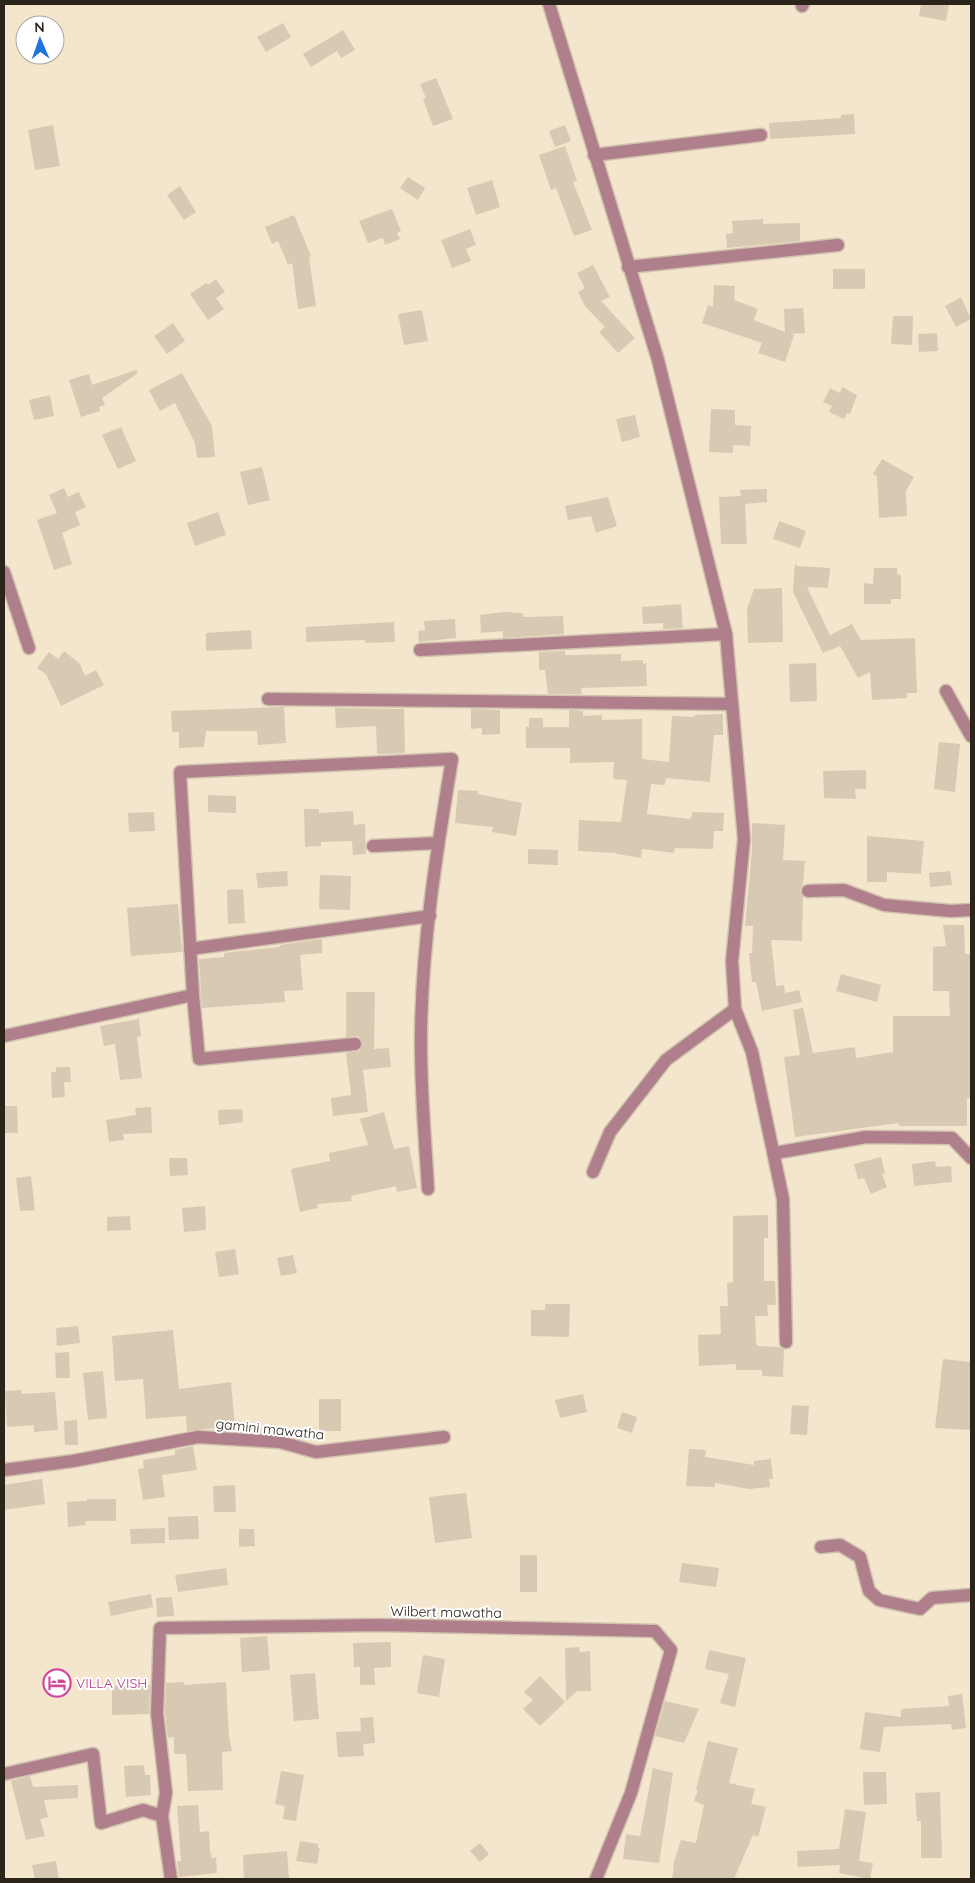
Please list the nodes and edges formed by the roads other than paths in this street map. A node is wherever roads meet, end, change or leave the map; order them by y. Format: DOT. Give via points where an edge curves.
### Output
graph roads {
  1 [pos="549,4"];
  2 [pos="761,135"];
  3 [pos="594,155"];
  4 [pos="838,244"];
  5 [pos="628,267"];
  6 [pos="4,572"];
  7 [pos="726,634"];
  8 [pos="29,648"];
  9 [pos="420,650"];
  10 [pos="946,691"];
  11 [pos="268,699"];
  12 [pos="732,704"];
  13 [pos="970,732"];
  14 [pos="438,843"];
  15 [pos="373,846"];
  16 [pos="808,890"];
  17 [pos="971,910"];
  18 [pos="430,916"];
  19 [pos="190,949"];
  20 [pos="193,995"];
  21 [pos="735,1009"];
  22 [pos="4,1036"];
  23 [pos="355,1044"];
  24 [pos="775,1153"];
  25 [pos="971,1158"];
  26 [pos="593,1172"];
  27 [pos="428,1189"];
  28 [pos="786,1342"];
  29 [pos="444,1437"];
  30 [pos="4,1470"];
  31 [pos="821,1547"];
  32 [pos="971,1595"];
  33 [pos="4,1774"];
  34 [pos="162,1816"];
  35 [pos="171,1879"];
  36 [pos="596,1879"];
  1 -- 3 [label="street"];
  2 -- 3 [label="street"];
  3 -- 5 [label="street"];
  4 -- 5 [label="street"];
  5 -- 7 [label="street" via="658,360"];
  6 -- 8 [label="street"];
  7 -- 9 [label="street"];
  7 -- 12 [label="street"];
  10 -- 13 [label="street"];
  11 -- 12 [label="street"];
  12 -- 21 [label="street" via="744,839 732,961"];
  14 -- 15 [label="street"];
  14 -- 18 [label="street"];
  14 -- 19 [label="street" via="452,759 180,772"];
  16 -- 17 [label="street" via="844,890 884,905"];
  18 -- 19 [label="street"];
  18 -- 27 [label="street" via="421,1034"];
  19 -- 20 [label="street"];
  20 -- 22 [label="street"];
  20 -- 23 [label="street" via="199,1059"];
  21 -- 24 [label="street" via="752,1052"];
  21 -- 26 [label="street" via="666,1060 610,1132"];
  24 -- 25 [label="street" via="866,1137 952,1138"];
  24 -- 28 [label="street" via="783,1199"];
  29 -- 30 [label="street, gamini mawatha" via="316,1452 280,1442 198,1436 73,1461"];
  31 -- 32 [label="street" via="840,1544 860,1556 869,1591 878,1600 920,1609 932,1598"];
  33 -- 34 [label="street" via="93,1754 101,1823 143,1810"];
  34 -- 35 [label="street"];
  34 -- 36 [label="street, Wilbert mawatha" via="166,1793 157,1713 160,1628 378,1625 655,1631 671,1650 630,1793"];
}
